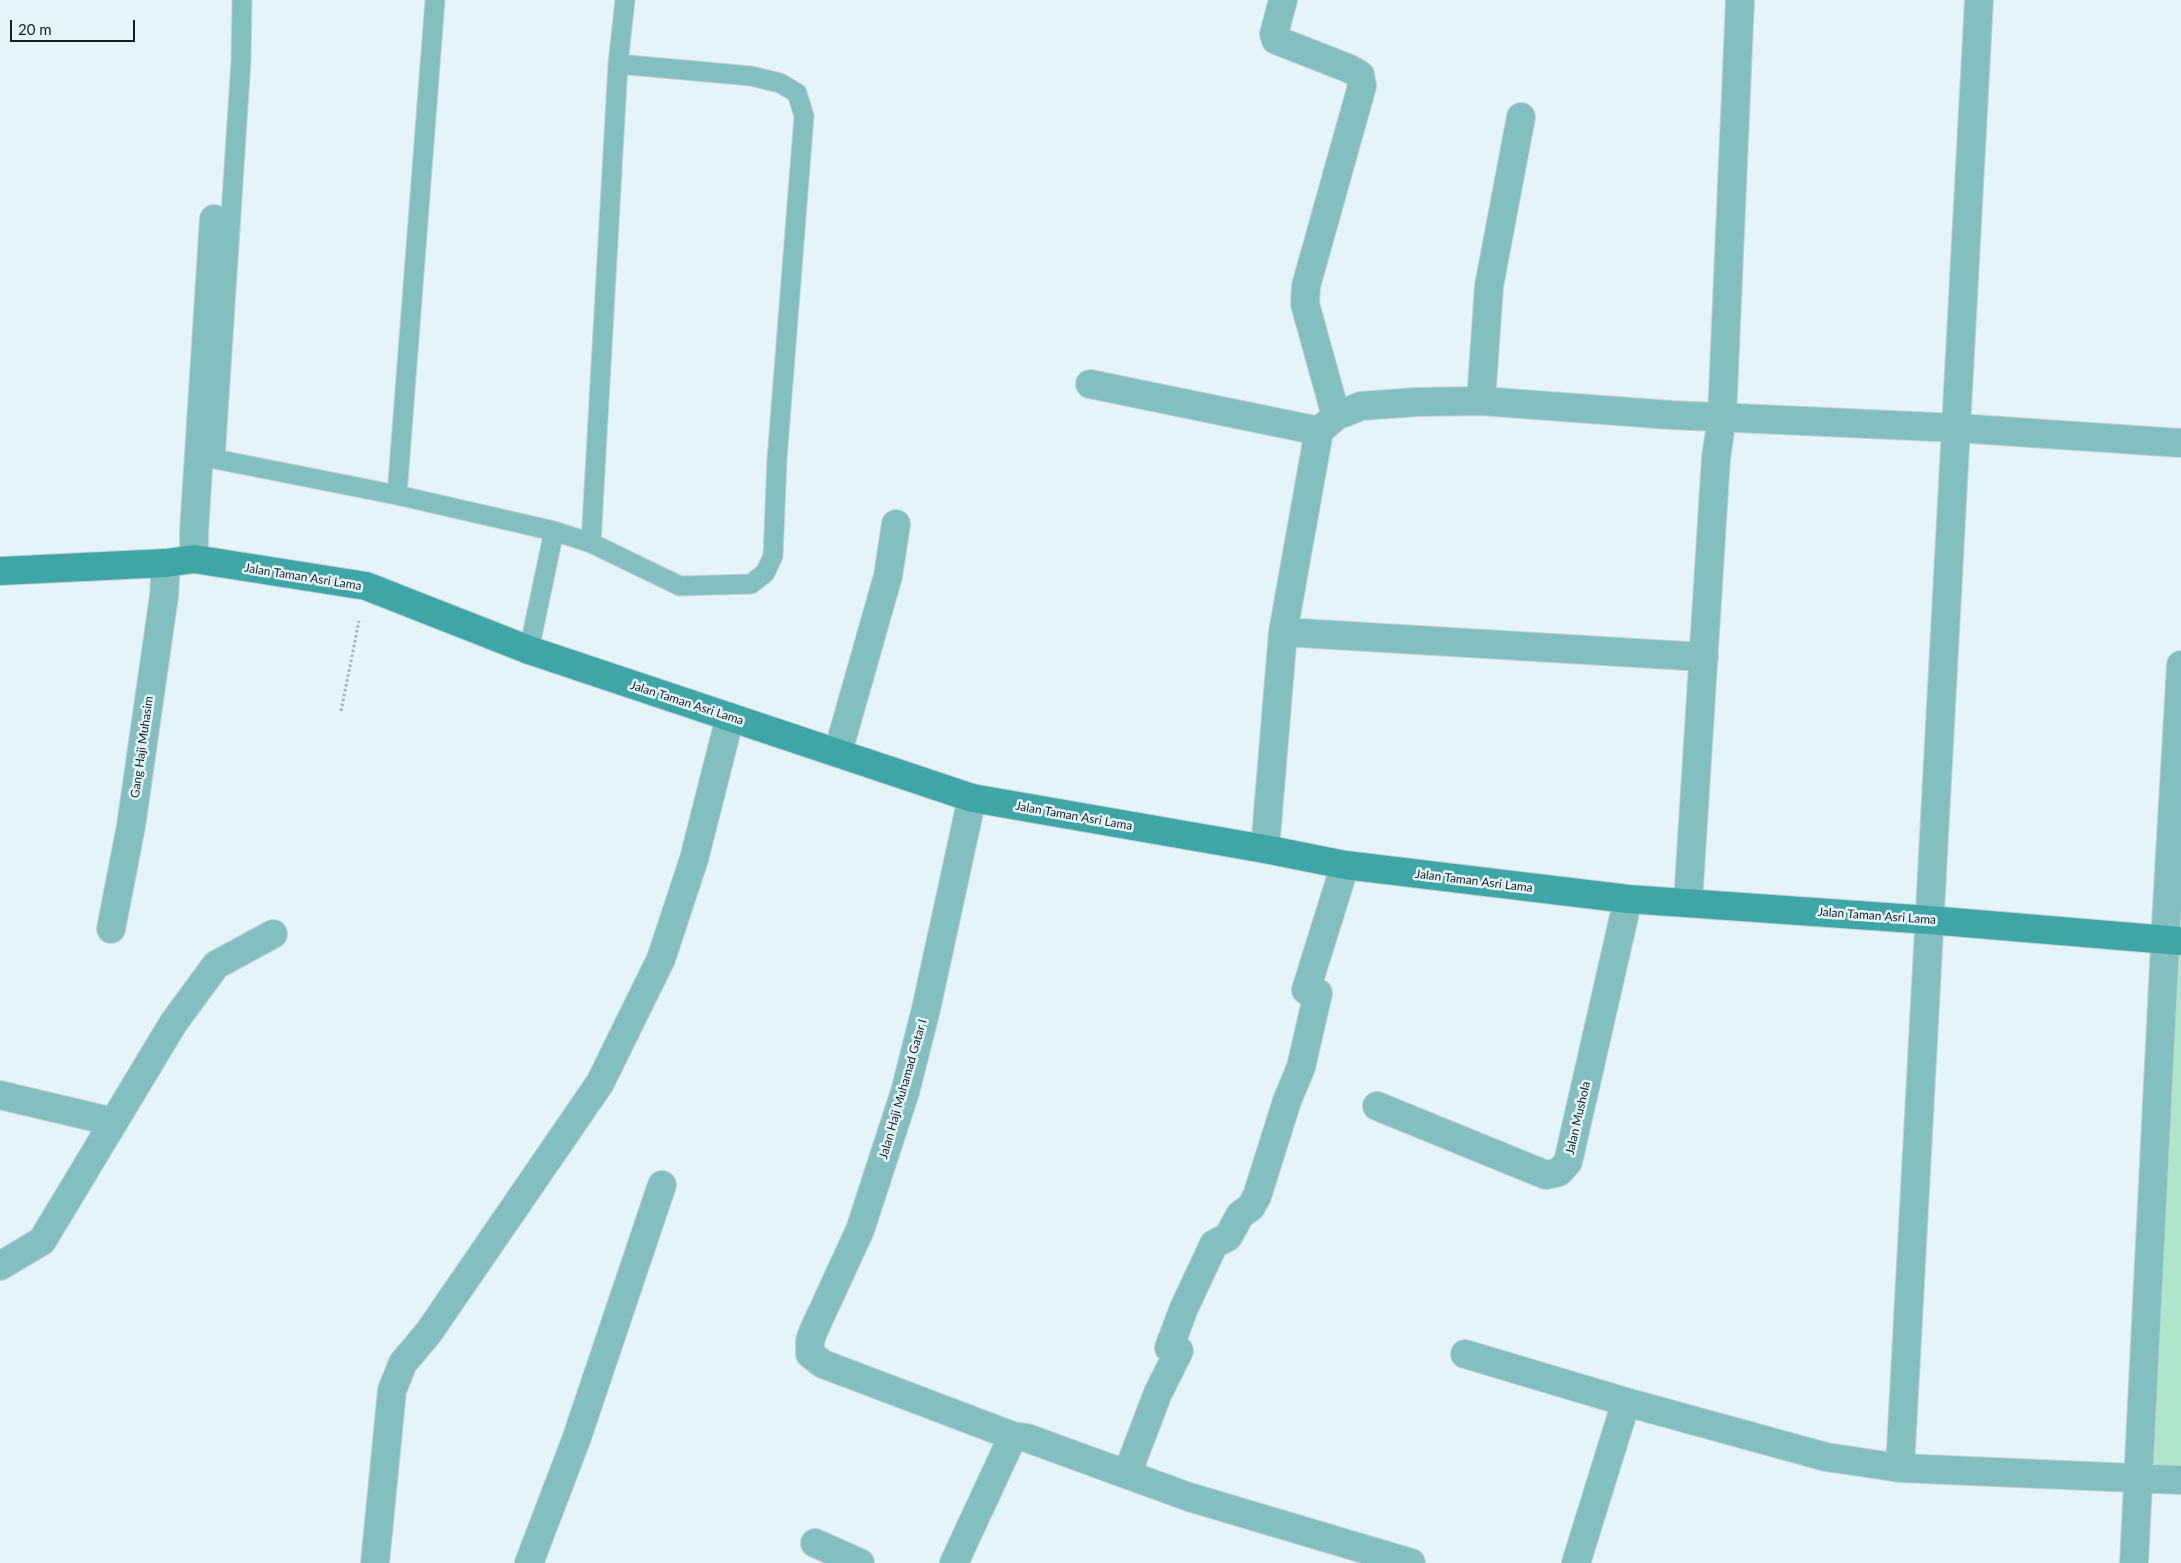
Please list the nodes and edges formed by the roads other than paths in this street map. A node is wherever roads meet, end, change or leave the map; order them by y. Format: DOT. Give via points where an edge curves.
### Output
graph roads {
  1 [pos="242,0"];
  2 [pos="435,0"];
  3 [pos="625,0"];
  4 [pos="1283,0"];
  5 [pos="1740,0"];
  6 [pos="1979,0"];
  7 [pos="618,64"];
  8 [pos="1521,117"];
  9 [pos="214,219"];
  10 [pos="1090,384"];
  11 [pos="1481,401"];
  12 [pos="1722,417"];
  13 [pos="1328,424"];
  14 [pos="1957,428"];
  15 [pos="2181,442"];
  16 [pos="397,495"];
  17 [pos="896,524"];
  18 [pos="554,531"];
  19 [pos="591,543"];
  20 [pos="194,559"];
  21 [pos="166,563"];
  22 [pos="0,571"];
  23 [pos="1283,632"];
  24 [pos="529,650"];
  25 [pos="1704,657"];
  26 [pos="2181,665"];
  27 [pos="730,717"];
  28 [pos="838,752"];
  29 [pos="972,798"];
  30 [pos="1265,849"];
  31 [pos="1344,865"];
  32 [pos="1628,899"];
  33 [pos="1688,902"];
  34 [pos="1929,920"];
  35 [pos="111,929"];
  36 [pos="273,934"];
  37 [pos="2173,941"];
  38 [pos="0,1095"];
  39 [pos="1377,1106"];
  40 [pos="114,1122"];
  41 [pos="662,1185"];
  42 [pos="0,1266"];
  43 [pos="1465,1354"];
  44 [pos="1626,1402"];
  45 [pos="1014,1436"];
  46 [pos="1900,1468"];
  47 [pos="1127,1474"];
  48 [pos="2139,1478"];
  49 [pos="2181,1480"];
  50 [pos="815,1543"];
  51 [pos="375,1563"];
  52 [pos="529,1563"];
  53 [pos="860,1563"];
  54 [pos="954,1563"];
  55 [pos="1411,1563"];
  56 [pos="1576,1563"];
  57 [pos="2134,1563"];
  1 -- 16 [label="lane" via="241,61 215,459"];
  2 -- 16 [label="lane"];
  3 -- 7 [label="lane"];
  4 -- 13 [label="street" via="1274,34 1276,40 1350,69 1360,76 1362,86 1306,286 1305,304"];
  5 -- 12 [label="street"];
  6 -- 14 [label="street"];
  7 -- 19 [label="lane"];
  7 -- 19 [label="lane" via="751,76 780,83 797,93 804,116 777,459 773,556 765,573 751,584 680,586"];
  8 -- 11 [label="street" via="1489,286"];
  9 -- 20 [label="street"];
  10 -- 13 [label="street"];
  11 -- 12 [label="street"];
  11 -- 13 [label="street" via="1361,406"];
  12 -- 14 [label="street"];
  12 -- 25 [label="street" via="1716,458"];
  13 -- 23 [label="street"];
  14 -- 15 [label="street"];
  14 -- 34 [label="street"];
  16 -- 18 [label="lane"];
  17 -- 28 [label="street" via="888,576"];
  18 -- 19 [label="lane"];
  18 -- 24 [label="lane"];
  20 -- 21 [label="street, Jalan Taman Asri Lama"];
  20 -- 24 [label="street, Jalan Taman Asri Lama" via="366,586"];
  21 -- 22 [label="street, Jalan Taman Asri Lama"];
  21 -- 35 [label="street, Gang Haji Muhasim" via="131,826"];
  23 -- 25 [label="street"];
  23 -- 30 [label="street"];
  24 -- 27 [label="street, Jalan Taman Asri Lama"];
  25 -- 33 [label="street"];
  26 -- 37 [label="street"];
  27 -- 28 [label="street, Jalan Taman Asri Lama"];
  27 -- 51 [label="street" via="694,859 661,959 600,1083 429,1332 404,1363 392,1390"];
  28 -- 29 [label="street, Jalan Taman Asri Lama"];
  29 -- 30 [label="street, Jalan Taman Asri Lama"];
  29 -- 45 [label="street, Jalan Haji Muhamad Gatar I" via="905,1092 860,1230 810,1341 810,1354 823,1364"];
  30 -- 31 [label="street, Jalan Taman Asri Lama"];
  31 -- 32 [label="street, Jalan Taman Asri Lama"];
  31 -- 47 [label="street" via="1306,990 1318,993 1301,1067 1257,1196 1251,1207 1240,1215 1228,1237 1214,1244 1184,1308 1169,1348 1179,1351 1158,1393"];
  32 -- 33 [label="street, Jalan Taman Asri Lama"];
  32 -- 39 [label="street, Jalan Mushola" via="1568,1162 1559,1172 1546,1175"];
  33 -- 34 [label="street, Jalan Taman Asri Lama"];
  34 -- 37 [label="street, Jalan Taman Asri Lama"];
  34 -- 46 [label="street"];
  36 -- 40 [label="street" via="216,965 174,1022"];
  37 -- 48 [label="street"];
  38 -- 40 [label="street"];
  40 -- 42 [label="street" via="42,1241"];
  41 -- 52 [label="street" via="576,1440"];
  43 -- 44 [label="street"];
  44 -- 46 [label="street" via="1826,1457"];
  44 -- 56 [label="street"];
  45 -- 47 [label="street"];
  45 -- 54 [label="street"];
  46 -- 48 [label="street"];
  47 -- 55 [label="street" via="1189,1497"];
  48 -- 49 [label="street"];
  48 -- 57 [label="street"];
  50 -- 53 [label="street"];
}
